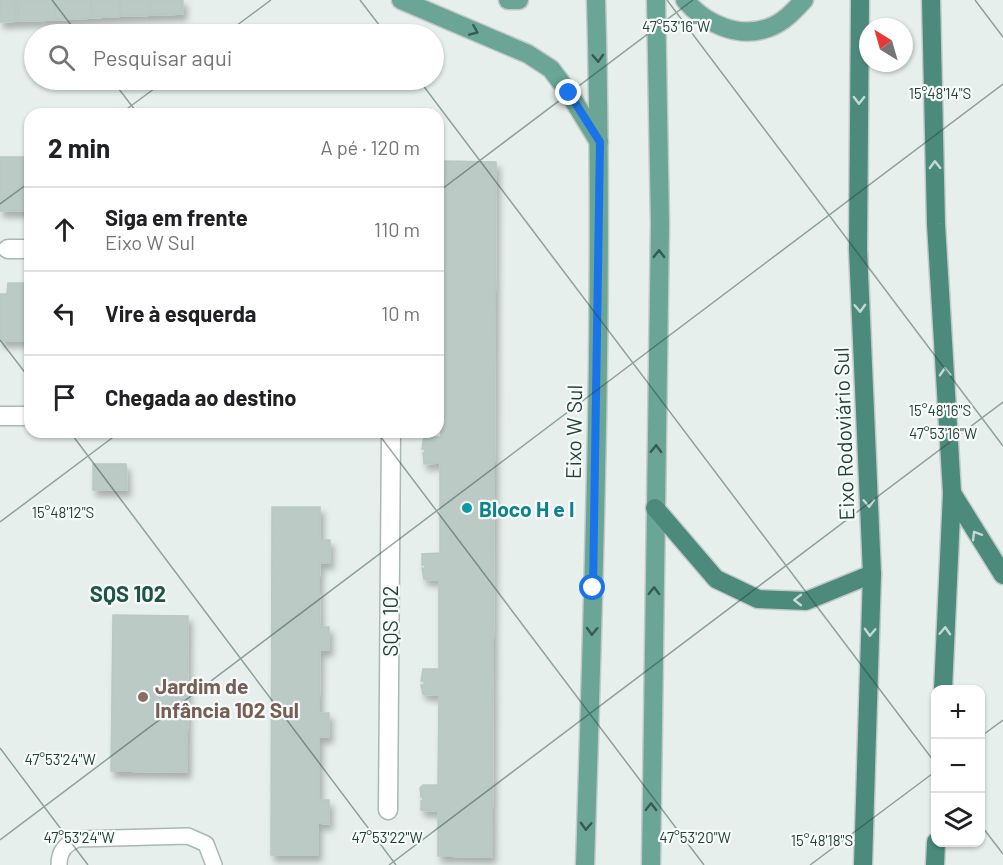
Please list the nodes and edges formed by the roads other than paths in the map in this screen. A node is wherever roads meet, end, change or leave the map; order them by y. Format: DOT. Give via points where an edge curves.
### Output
graph roads {
  1 [pos="401,0"];
  2 [pos="508,0"];
  3 [pos="519,0"];
  4 [pos="596,0"];
  5 [pos="656,0"];
  6 [pos="685,0"];
  7 [pos="804,0"];
  8 [pos="860,0"];
  9 [pos="931,0"];
  10 [pos="600,142"];
  11 [pos="8,249"];
  12 [pos="24,249"];
  13 [pos="0,416"];
  14 [pos="24,416"];
  15 [pos="391,438"];
  16 [pos="952,493"];
  17 [pos="655,508"];
  18 [pos="872,574"];
  19 [pos="1003,575"];
  20 [pos="943,685"];
  21 [pos="388,810"];
  22 [pos="936,847"];
  23 [pos="58,865"];
  24 [pos="214,865"];
  25 [pos="585,865"];
  26 [pos="651,865"];
  27 [pos="863,865"];
  28 [pos="934,865"];
  1 -- 10 [label="main road, one-way" via="528,54 551,69"];
  2 -- 3 [label="main road"];
  4 -- 10 [label="main road, Eixo W Sul, one-way"];
  17 -- 5 [label="main road, one-way" via="660,223"];
  6 -- 7 [label="main road" via="716,26 741,32 767,28 790,16"];
  8 -- 18 [label="highway, Eixo Rodoviário Sul, one-way" via="858,249"];
  16 -- 9 [label="highway, one-way" via="936,224"];
  10 -- 25 [label="main road, Eixo W Sul, one-way" via="594,576"];
  11 -- 12 [label="street"];
  13 -- 14 [label="street"];
  15 -- 21 [label="street, SQS 102"];
  19 -- 16 [label="highway, one-way"];
  20 -- 16 [label="highway, one-way"];
  18 -- 17 [label="highway, one-way" via="806,601 758,599 716,579"];
  26 -- 17 [label="main road, one-way"];
  18 -- 27 [label="highway, Eixo Rodoviário Sul, one-way"];
  22 -- 28 [label="highway"];
  23 -- 24 [label="lane" via="65,845 77,839 188,836 206,844"];
}
